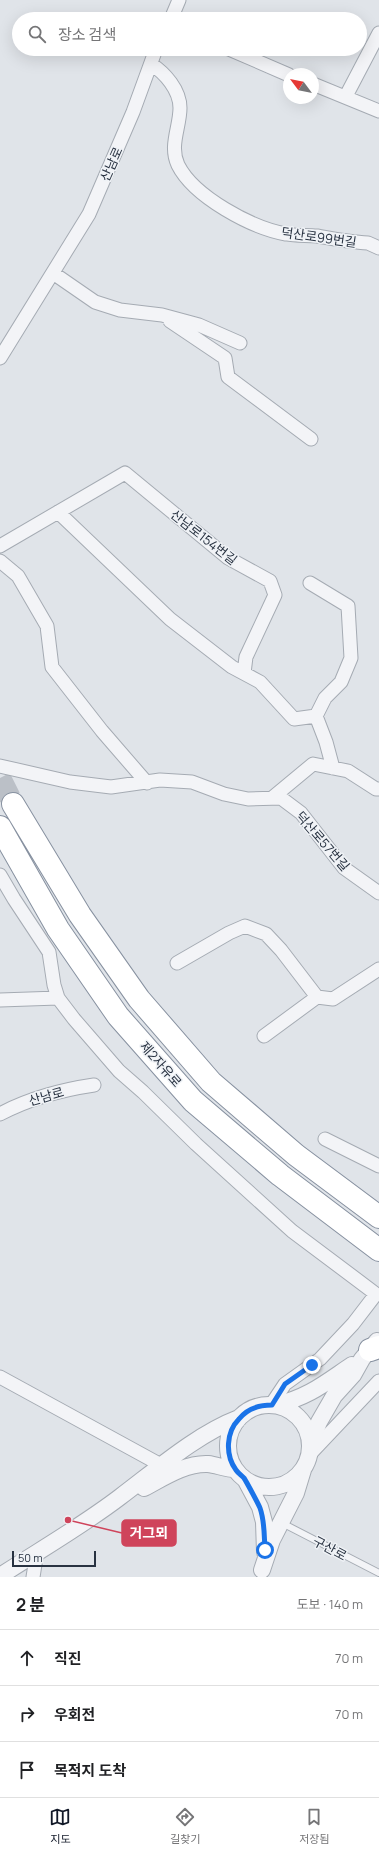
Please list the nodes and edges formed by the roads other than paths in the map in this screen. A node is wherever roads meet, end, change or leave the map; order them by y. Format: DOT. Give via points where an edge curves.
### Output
graph roads {
  1 [pos="179,0"];
  2 [pos="174,12"];
  3 [pos="379,33"];
  4 [pos="154,56"];
  5 [pos="245,56"];
  6 [pos="367,56"];
  7 [pos="367,56"];
  8 [pos="151,64"];
  9 [pos="283,72"];
  10 [pos="319,86"];
  11 [pos="346,96"];
  12 [pos="379,112"];
  13 [pos="379,248"];
  14 [pos="53,273"];
  15 [pos="162,315"];
  16 [pos="240,343"];
  17 [pos="0,358"];
  18 [pos="311,439"];
  19 [pos="58,512"];
  20 [pos="0,546"];
  21 [pos="0,561"];
  22 [pos="310,583"];
  23 [pos="244,673"];
  24 [pos="316,716"];
  25 [pos="0,766"];
  26 [pos="333,768"];
  27 [pos="147,783"];
  28 [pos="379,789"];
  29 [pos="272,798"];
  30 [pos="13,804"];
  31 [pos="0,827"];
  32 [pos="0,875"];
  33 [pos="379,893"];
  34 [pos="177,963"];
  35 [pos="379,969"];
  36 [pos="317,997"];
  37 [pos="58,998"];
  38 [pos="0,1000"];
  39 [pos="264,1036"];
  40 [pos="94,1085"];
  41 [pos="0,1114"];
  42 [pos="325,1139"];
  43 [pos="379,1166"];
  44 [pos="379,1217"];
  45 [pos="379,1250"];
  46 [pos="372,1349"];
  47 [pos="0,1377"];
  48 [pos="379,1381"];
  49 [pos="274,1405"];
  50 [pos="239,1418"];
  51 [pos="310,1449"];
  52 [pos="161,1465"];
  53 [pos="303,1470"];
  54 [pos="240,1474"];
  55 [pos="119,1498"];
  56 [pos="280,1522"];
  57 [pos="37,1552"];
  58 [pos="22,1562"];
  59 [pos="0,1569"];
  60 [pos="262,1574"];
  61 [pos="379,1574"];
  62 [pos="0,1576"];
  63 [pos="33,1577"];
  1 -- 2 [label="street"];
  3 -- 7 [label="street"];
  4 -- 8 [label="street, 산남로"];
  5 -- 9 [label="street"];
  6 -- 11 [label="street"];
  8 -- 13 [label="street, 덕산로99번길" via="160,70 173,86 180,106 174,142 178,164 196,188 222,208 286,234 368,243"];
  8 -- 14 [label="street, 산남로" via="134,112 89,214"];
  10 -- 11 [label="street"];
  11 -- 12 [label="street"];
  14 -- 15 [label="street" via="95,302 120,310"];
  14 -- 17 [label="street, 산남로"];
  15 -- 16 [label="street" via="199,325"];
  15 -- 18 [label="street" via="225,358 228,377"];
  19 -- 20 [label="street, 산남로154번길"];
  19 -- 23 [label="street" via="170,619 232,667"];
  19 -- 23 [label="street, 산남로154번길" via="125,474 228,558 270,581 275,595 246,657"];
  21 -- 27 [label="street" via="18,576 47,626 52,667"];
  22 -- 24 [label="street" via="348,606 351,658 341,682 325,698"];
  23 -- 24 [label="street" via="260,682 294,719"];
  24 -- 26 [label="street"];
  25 -- 27 [label="street, 덕산로57번길" via="70,782 111,787"];
  26 -- 28 [label="street" via="348,771"];
  26 -- 29 [label="street" via="313,764"];
  27 -- 29 [label="street, 덕산로57번길" via="160,780 192,782 224,794 248,799"];
  29 -- 33 [label="street, 덕산로57번길" via="281,798 301,813 344,868"];
  30 -- 44 [label="highway, 제2자유로" via="80,915 139,999 211,1082 296,1155"];
  31 -- 45 [label="highway, 제2자유로" via="58,929 118,1016 193,1101 280,1175"];
  32 -- 37 [label="street" via="50,952"];
  34 -- 36 [label="street" via="245,926 266,934"];
  35 -- 36 [label="street" via="333,999"];
  36 -- 39 [label="street"];
  37 -- 38 [label="street"];
  37 -- 49 [label="street" via="119,1071 196,1144 311,1247 376,1294 353,1324 320,1359 285,1384"];
  40 -- 41 [label="street, 산남로" via="59,1090 22,1102"];
  42 -- 43 [label="street"];
  46 -- 49 [label="street" via="312,1392 294,1401"];
  46 -- 51 [label="street" via="327,1407"];
  47 -- 52 [label="street"];
  48 -- 51 [label="street"];
  49 -- 50 [label="street" via="252,1409"];
  49 -- 51 [label="street" via="290,1410 300,1418 307,1430"];
  50 -- 52 [label="street" via="222,1425"];
  50 -- 54 [label="street" via="228,1443 230,1456"];
  51 -- 53 [label="street"];
  52 -- 55 [label="street"];
  53 -- 54 [label="street" via="293,1480 277,1486 260,1486"];
  53 -- 56 [label="street" via="296,1493"];
  54 -- 55 [label="street" via="208,1464 190,1467 173,1472"];
  54 -- 60 [label="street" via="260,1507 264,1522 265,1550"];
  55 -- 57 [label="street"];
  56 -- 60 [label="street"];
  56 -- 61 [label="lane, 구산로"];
  57 -- 58 [label="street"];
  57 -- 63 [label="street"];
  58 -- 59 [label="street"];
  58 -- 62 [label="street"];
}
